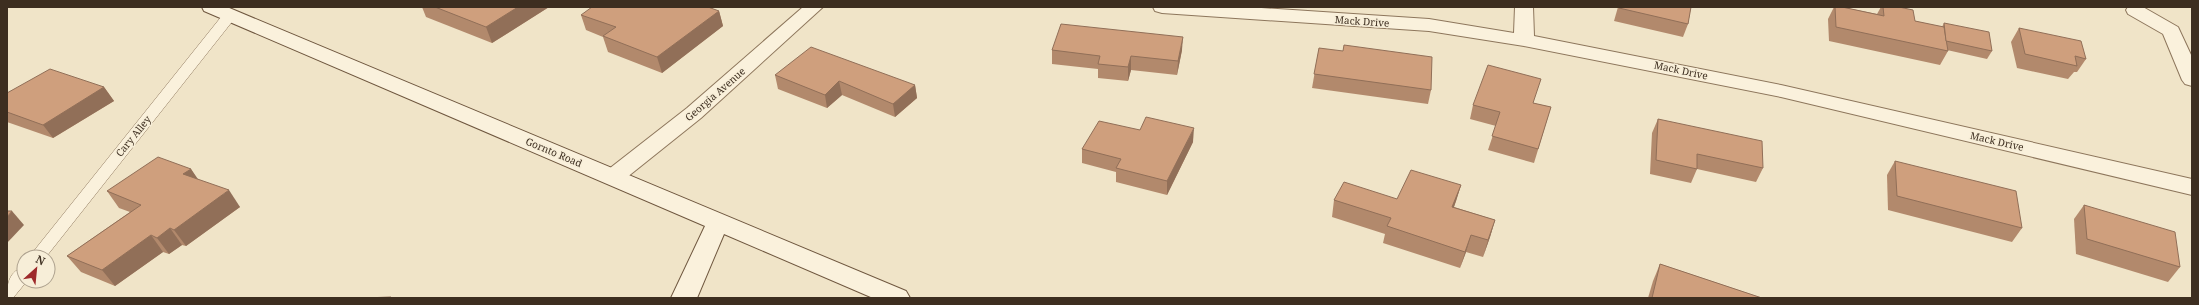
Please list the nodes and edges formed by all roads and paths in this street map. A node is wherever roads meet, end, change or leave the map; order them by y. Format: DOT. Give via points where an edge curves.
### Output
graph roads {
  1 [pos="814,7"];
  2 [pos="1162,7"];
  3 [pos="1524,7"];
  4 [pos="2134,10"];
  5 [pos="221,11"];
  6 [pos="1524,40"];
  7 [pos="2192,80"];
  8 [pos="614,178"];
  9 [pos="2192,187"];
  10 [pos="718,222"];
  11 [pos="43,249"];
  12 [pos="16,283"];
  13 [pos="7,294"];
  14 [pos="684,298"];
  15 [pos="897,298"];
  1 -- 8 [label="street, Georgia Avenue" via="694,113"];
  2 -- 6 [label="street, Mack Drive" via="1429,25"];
  3 -- 6 [label="street"];
  4 -- 7 [label="street" via="2171,31"];
  5 -- 8 [label="street, Gornto Road"];
  5 -- 11 [label="lane, Cary Alley"];
  6 -- 9 [label="street, Mack Drive" via="1781,91"];
  8 -- 10 [label="street, Gornto Road"];
  10 -- 14 [label="street"];
  10 -- 15 [label="street, Gornto Road"];
  12 -- 13 [label="lane"];
}
